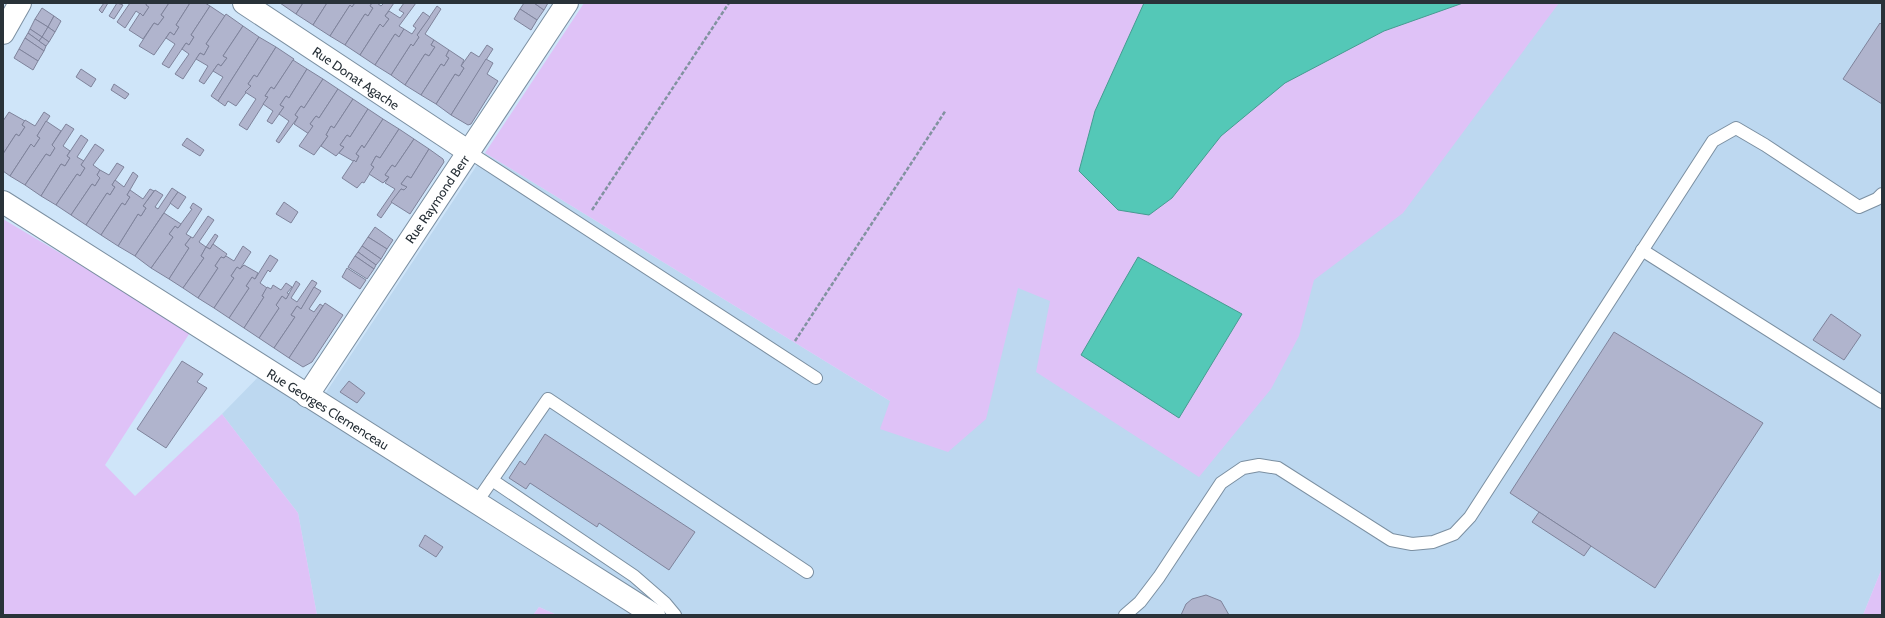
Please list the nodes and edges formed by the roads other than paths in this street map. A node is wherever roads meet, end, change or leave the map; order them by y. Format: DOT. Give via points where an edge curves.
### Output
graph roads {
  1 [pos="20,3"];
  2 [pos="244,3"];
  3 [pos="568,3"];
  4 [pos="3,33"];
  5 [pos="469,152"];
  6 [pos="1882,194"];
  7 [pos="3,202"];
  8 [pos="1642,250"];
  9 [pos="816,378"];
  10 [pos="307,396"];
  11 [pos="1882,402"];
  12 [pos="492,480"];
  13 [pos="476,503"];
  14 [pos="807,572"];
  15 [pos="654,615"];
  16 [pos="675,615"];
  17 [pos="1125,615"];
  1 -- 4 [label="street"];
  2 -- 5 [label="street, Rue Donat Agache"];
  3 -- 5 [label="street, Rue Raymond Berr"];
  5 -- 9 [label="lane"];
  5 -- 10 [label="street, Rue Raymond Berr"];
  6 -- 8 [label="lane" via="1877,200 1860,207 1736,128 1713,141"];
  7 -- 10 [label="street, Rue Georges Clemenceau"];
  8 -- 11 [label="lane"];
  8 -- 17 [label="lane" via="1470,517 1454,534 1433,542 1412,544 1391,540 1278,468 1259,465 1244,468 1221,483 1159,577 1140,602"];
  10 -- 13 [label="street, Rue Georges Clemenceau"];
  12 -- 13 [label="lane"];
  12 -- 14 [label="lane" via="548,399"];
  12 -- 16 [label="lane" via="634,576"];
  13 -- 15 [label="street, Rue Georges Clemenceau"];
}
